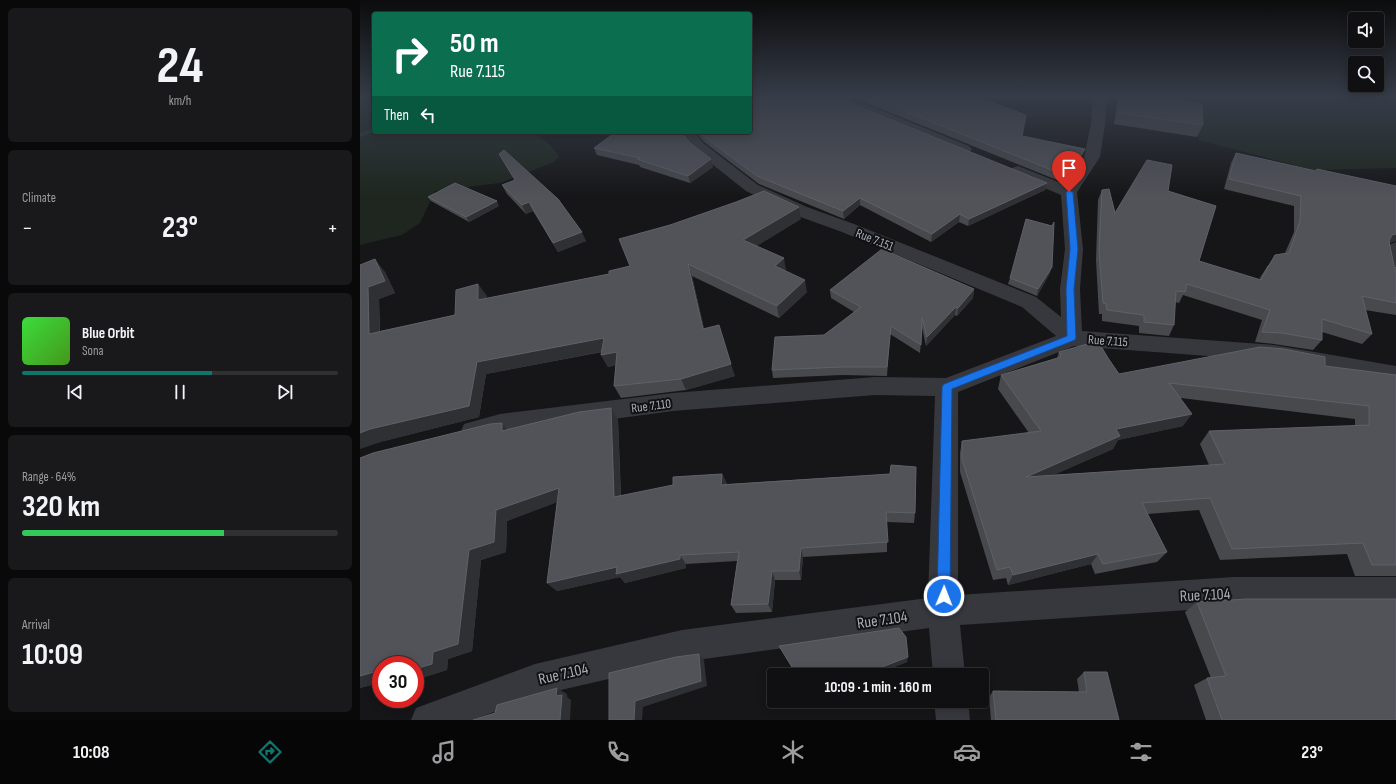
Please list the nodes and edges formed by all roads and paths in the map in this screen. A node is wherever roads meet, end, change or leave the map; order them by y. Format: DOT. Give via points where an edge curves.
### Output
graph roads {
  1 [pos="915,130"];
  2 [pos="1097,130"];
  3 [pos="688,134"];
  4 [pos="980,156"];
  5 [pos="1003,165"];
  6 [pos="1069,192"];
  7 [pos="1396,248"];
  8 [pos="1396,276"];
  9 [pos="1072,338"];
  10 [pos="1396,375"];
  11 [pos="947,387"];
  12 [pos="453,436"];
  13 [pos="1396,592"];
  14 [pos="943,611"];
  15 [pos="948,668"];
  16 [pos="951,708"];
  17 [pos="428,720"];
  18 [pos="952,720"];
  1 -- 4 [label="street"];
  2 -- 6 [label="street" via="1092,157"];
  3 -- 9 [label="street, Rue 7.151" via="698,146 752,188 801,211 1029,302"];
  5 -- 6 [label="street"];
  6 -- 9 [label="street" via="1074,249 1070,289"];
  7 -- 8 [label="street" via="1391,251"];
  9 -- 10 [label="street, Rue 7.115" via="1274,353"];
  9 -- 11 [label="street, Rue 7.115"];
  11 -- 12 [label="street, Rue 7.110" via="875,386 672,402 500,424"];
  11 -- 14 [label="street"];
  13 -- 14 [label="street, Rue 7.104" via="1234,592"];
  14 -- 15 [label="street"];
  14 -- 17 [label="street, Rue 7.104" via="682,646 535,680"];
  16 -- 18 [label="street"];
}
